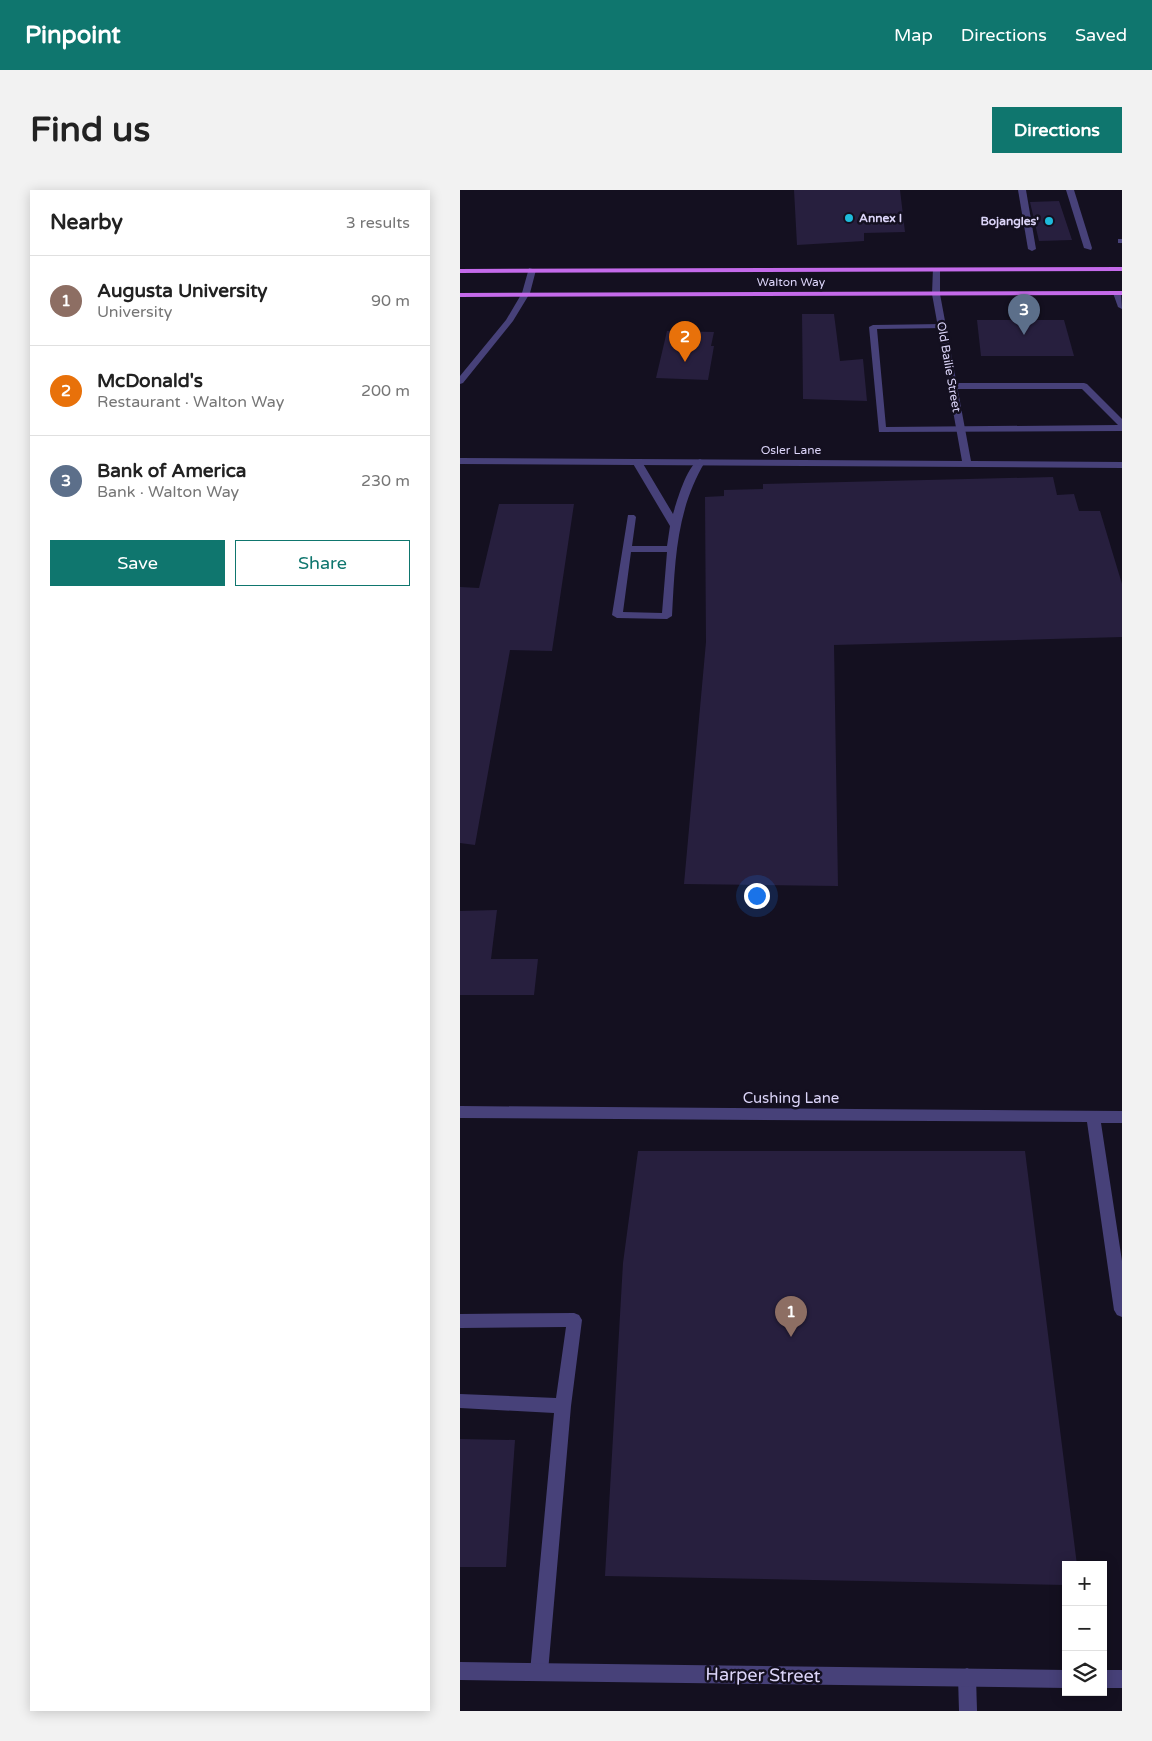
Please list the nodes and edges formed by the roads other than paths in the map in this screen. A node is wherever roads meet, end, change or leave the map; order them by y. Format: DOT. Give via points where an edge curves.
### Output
graph roads {
  1 [pos="1022,190"];
  2 [pos="1070,190"];
  3 [pos="1088,248"];
  4 [pos="1032,250"];
  5 [pos="1122,269"];
  6 [pos="532,270"];
  7 [pos="936,270"];
  8 [pos="460,271"];
  9 [pos="526,293"];
  10 [pos="1120,293"];
  11 [pos="936,294"];
  12 [pos="460,295"];
  13 [pos="1122,307"];
  14 [pos="942,326"];
  15 [pos="460,380"];
  16 [pos="953,386"];
  17 [pos="1122,424"];
  18 [pos="960,428"];
  19 [pos="1122,428"];
  20 [pos="460,461"];
  21 [pos="637,462"];
  22 [pos="700,462"];
  23 [pos="967,463"];
  24 [pos="1122,465"];
  25 [pos="631,517"];
  26 [pos="675,526"];
  27 [pos="627,549"];
  28 [pos="673,549"];
  29 [pos="460,1112"];
  30 [pos="1093,1117"];
  31 [pos="1122,1117"];
  32 [pos="1122,1310"];
  33 [pos="460,1321"];
  34 [pos="460,1401"];
  35 [pos="564,1406"];
  36 [pos="460,1671"];
  37 [pos="539,1672"];
  38 [pos="967,1677"];
  39 [pos="1062,1679"];
  40 [pos="1107,1679"];
  41 [pos="1122,1679"];
  42 [pos="968,1711"];
  1 -- 4 [label="street"];
  2 -- 3 [label="street"];
  5 -- 7 [label="main road, Walton Way"];
  6 -- 7 [label="main road, Walton Way"];
  6 -- 8 [label="main road, Walton Way"];
  6 -- 9 [label="street"];
  7 -- 11 [label="street, Old Bailie Street"];
  9 -- 11 [label="main road, Walton Way"];
  9 -- 12 [label="main road, Walton Way"];
  9 -- 15 [label="street" via="509,320"];
  10 -- 11 [label="main road, Walton Way"];
  10 -- 13 [label="street"];
  11 -- 14 [label="street, Old Bailie Street"];
  14 -- 16 [label="street, Old Bailie Street"];
  14 -- 18 [label="street" via="873,327 882,430"];
  16 -- 17 [label="street" via="1084,386"];
  16 -- 18 [label="street, Old Bailie Street"];
  18 -- 19 [label="street"];
  18 -- 23 [label="street, Old Bailie Street"];
  20 -- 21 [label="street, Osler Lane"];
  21 -- 22 [label="street, Osler Lane"];
  21 -- 26 [label="street"];
  22 -- 23 [label="street, Osler Lane"];
  22 -- 26 [label="street" via="690,476"];
  23 -- 24 [label="street, Osler Lane"];
  25 -- 27 [label="street"];
  26 -- 28 [label="street"];
  27 -- 28 [label="street"];
  27 -- 28 [label="street" via="617,614 667,616"];
  29 -- 30 [label="street, Cushing Lane"];
  30 -- 31 [label="street, Cushing Lane"];
  30 -- 32 [label="street"];
  33 -- 35 [label="street" via="574,1320"];
  34 -- 35 [label="street"];
  35 -- 37 [label="street"];
  36 -- 37 [label="street, Harper Street"];
  37 -- 38 [label="street, Harper Street"];
  38 -- 39 [label="street, Harper Street"];
  38 -- 42 [label="street"];
  40 -- 41 [label="street"];
}
